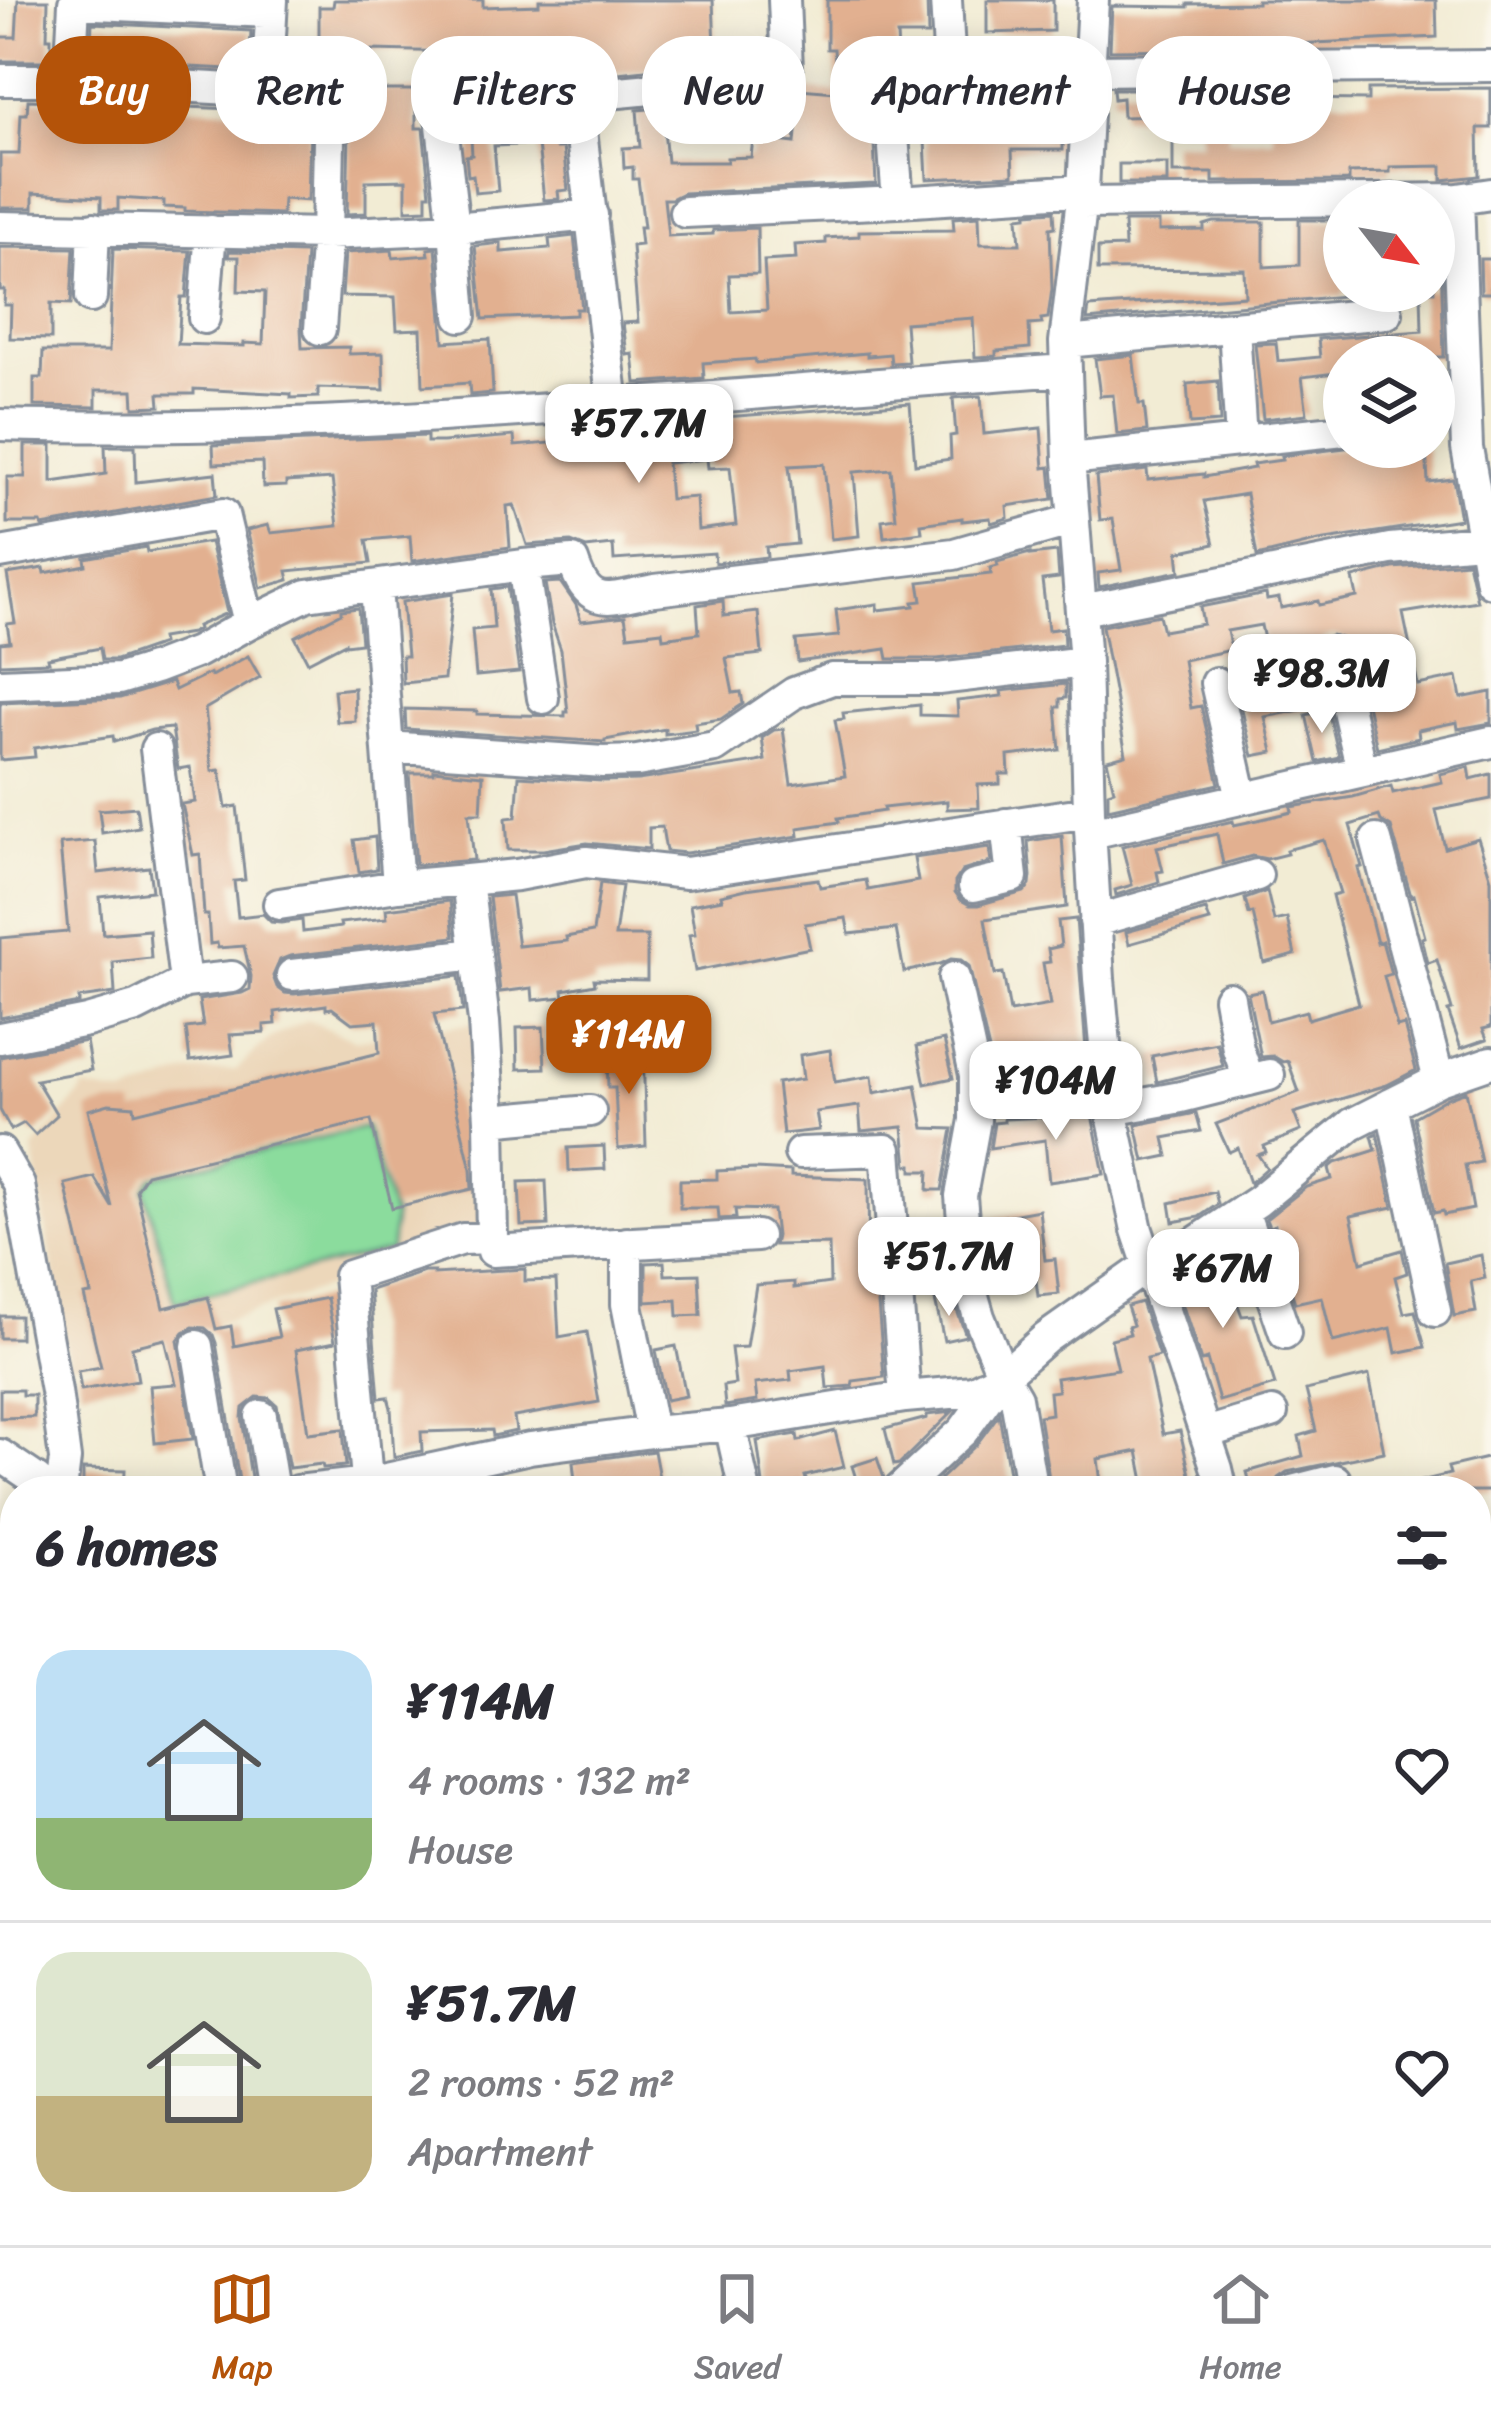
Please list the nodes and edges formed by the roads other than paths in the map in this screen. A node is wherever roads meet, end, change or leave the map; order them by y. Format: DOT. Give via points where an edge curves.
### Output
graph roads {
  1 [pos="784,0"];
  2 [pos="946,0"];
  3 [pos="1093,0"];
  4 [pos="271,6"];
  5 [pos="72,36"];
  6 [pos="270,36"];
  7 [pos="948,36"];
  8 [pos="1091,36"];
  9 [pos="1491,66"];
  10 [pos="1112,70"];
  11 [pos="0,80"];
  12 [pos="36,80"];
  13 [pos="329,144"];
  14 [pos="444,144"];
  15 [pos="894,144"];
  16 [pos="1086,144"];
  17 [pos="1491,194"];
  18 [pos="1083,196"];
  19 [pos="1458,199"];
  20 [pos="898,202"];
  21 [pos="685,212"];
  22 [pos="592,215"];
  23 [pos="0,227"];
  24 [pos="94,228"];
  25 [pos="454,228"];
  26 [pos="211,231"];
  27 [pos="327,234"];
  28 [pos="91,297"];
  29 [pos="1477,304"];
  30 [pos="1387,313"];
  31 [pos="461,316"];
  32 [pos="205,318"];
  33 [pos="1234,327"];
  34 [pos="320,329"];
  35 [pos="1066,356"];
  36 [pos="613,405"];
  37 [pos="0,425"];
  38 [pos="1323,432"];
  39 [pos="1241,441"];
  40 [pos="1069,459"];
  41 [pos="1073,520"];
  42 [pos="1486,540"];
  43 [pos="0,553"];
  44 [pos="523,565"];
  45 [pos="1491,582"];
  46 [pos="376,586"];
  47 [pos="1082,610"];
  48 [pos="249,622"];
  49 [pos="1335,654"];
  50 [pos="1085,662"];
  51 [pos="1216,683"];
  52 [pos="0,684"];
  53 [pos="543,698"];
  54 [pos="1491,742"];
  55 [pos="388,746"];
  56 [pos="156,748"];
  57 [pos="1362,771"];
  58 [pos="1242,799"];
  59 [pos="1090,822"];
  60 [pos="1006,824"];
  61 [pos="1376,840"];
  62 [pos="1257,875"];
  63 [pos="467,880"];
  64 [pos="398,886"];
  65 [pos="974,886"];
  66 [pos="279,904"];
  67 [pos="1095,921"];
  68 [pos="476,954"];
  69 [pos="292,975"];
  70 [pos="232,977"];
  71 [pos="954,978"];
  72 [pos="185,982"];
  73 [pos="1229,998"];
  74 [pos="0,1038"];
  75 [pos="1491,1062"];
  76 [pos="1439,1080"];
  77 [pos="1010,1101"];
  78 [pos="1110,1102"];
  79 [pos="1391,1104"];
  80 [pos="590,1111"];
  81 [pos="490,1120"];
  82 [pos="800,1153"];
  83 [pos="3,1155"];
  84 [pos="1243,1211"];
  85 [pos="12,1220"];
  86 [pos="757,1236"];
  87 [pos="492,1238"];
  88 [pos="627,1243"];
  89 [pos="1148,1266"];
  90 [pos="1435,1312"];
  91 [pos="1286,1334"];
  92 [pos="197,1346"];
  93 [pos="1003,1376"];
  94 [pos="905,1397"];
  95 [pos="1272,1413"];
  96 [pos="262,1416"];
  97 [pos="730,1426"];
  98 [pos="652,1432"];
  99 [pos="1205,1433"];
  100 [pos="1,1459"];
  101 [pos="31,1476"];
  102 [pos="62,1476"];
  103 [pos="219,1476"];
  104 [pos="271,1476"];
  105 [pos="367,1476"];
  106 [pos="414,1476"];
  107 [pos="742,1476"];
  108 [pos="914,1476"];
  109 [pos="1030,1476"];
  110 [pos="1218,1476"];
  1 -- 22 [label="street" via="788,70 577,96"];
  2 -- 7 [label="street"];
  3 -- 8 [label="street"];
  4 -- 5 [label="street" via="74,3"];
  4 -- 6 [label="street"];
  9 -- 10 [label="street"];
  11 -- 12 [label="street"];
  13 -- 27 [label="street"];
  14 -- 25 [label="street"];
  15 -- 20 [label="street"];
  16 -- 18 [label="street"];
  17 -- 19 [label="street"];
  18 -- 19 [label="street"];
  18 -- 20 [label="street"];
  18 -- 35 [label="street"];
  19 -- 29 [label="street"];
  20 -- 21 [label="street"];
  22 -- 25 [label="street"];
  22 -- 36 [label="street"];
  23 -- 24 [label="street"];
  24 -- 26 [label="street"];
  24 -- 28 [label="street"];
  25 -- 27 [label="street"];
  25 -- 31 [label="street"];
  26 -- 27 [label="street"];
  26 -- 32 [label="street"];
  27 -- 34 [label="street"];
  29 -- 42 [label="street" via="1467,448"];
  30 -- 33 [label="street"];
  33 -- 35 [label="street"];
  33 -- 39 [label="street"];
  35 -- 36 [label="street"];
  35 -- 40 [label="street"];
  36 -- 37 [label="street" via="364,420"];
  38 -- 39 [label="street"];
  39 -- 40 [label="street"];
  40 -- 41 [label="street"];
  41 -- 44 [label="street" via="954,554 606,598 581,586 573,561"];
  41 -- 47 [label="street"];
  42 -- 45 [label="street"];
  42 -- 47 [label="street" via="1390,549"];
  43 -- 48 [label="street" via="223,514"];
  44 -- 46 [label="street"];
  44 -- 53 [label="street"];
  46 -- 48 [label="street" via="308,595"];
  46 -- 55 [label="street"];
  47 -- 50 [label="street"];
  48 -- 52 [label="street" via="196,652 119,679"];
  49 -- 57 [label="street"];
  50 -- 55 [label="street" via="938,679 832,679 794,693 715,747 637,761"];
  50 -- 59 [label="street"];
  51 -- 58 [label="street"];
  54 -- 57 [label="street"];
  55 -- 64 [label="street"];
  56 -- 72 [label="street"];
  57 -- 58 [label="street"];
  58 -- 59 [label="street"];
  59 -- 60 [label="street"];
  59 -- 67 [label="street"];
  60 -- 63 [label="street" via="686,873 586,862"];
  60 -- 65 [label="street" via="1012,877"];
  61 -- 76 [label="street"];
  62 -- 67 [label="street"];
  63 -- 64 [label="street"];
  63 -- 68 [label="street"];
  64 -- 66 [label="street"];
  67 -- 78 [label="street"];
  68 -- 69 [label="street"];
  68 -- 81 [label="street"];
  70 -- 72 [label="street"];
  71 -- 93 [label="street" via="975,1076 961,1196 968,1279"];
  72 -- 74 [label="street" via="136,1007"];
  73 -- 78 [label="street" via="1238,1049 1259,1078"];
  75 -- 76 [label="street"];
  76 -- 79 [label="street"];
  77 -- 78 [label="street"];
  78 -- 89 [label="street"];
  79 -- 84 [label="street" via="1352,1124"];
  79 -- 90 [label="street"];
  80 -- 81 [label="street"];
  81 -- 87 [label="street"];
  82 -- 94 [label="street" via="886,1150"];
  83 -- 85 [label="street" via="19,1185"];
  84 -- 89 [label="street"];
  84 -- 91 [label="street"];
  85 -- 102 [label="street" via="56,1390"];
  86 -- 88 [label="street"];
  87 -- 88 [label="street" via="493,1251"];
  87 -- 105 [label="street" via="463,1239 349,1276"];
  88 -- 98 [label="street" via="627,1304"];
  89 -- 93 [label="street"];
  89 -- 99 [label="street"];
  92 -- 103 [label="street"];
  93 -- 94 [label="street" via="973,1391"];
  93 -- 108 [label="street" via="963,1431"];
  93 -- 109 [label="street" via="1016,1398"];
  94 -- 97 [label="street"];
  95 -- 99 [label="street"];
  96 -- 104 [label="street"];
  97 -- 98 [label="street"];
  97 -- 107 [label="street"];
  98 -- 106 [label="street" via="530,1448"];
  99 -- 110 [label="street"];
  100 -- 101 [label="street"];
}
